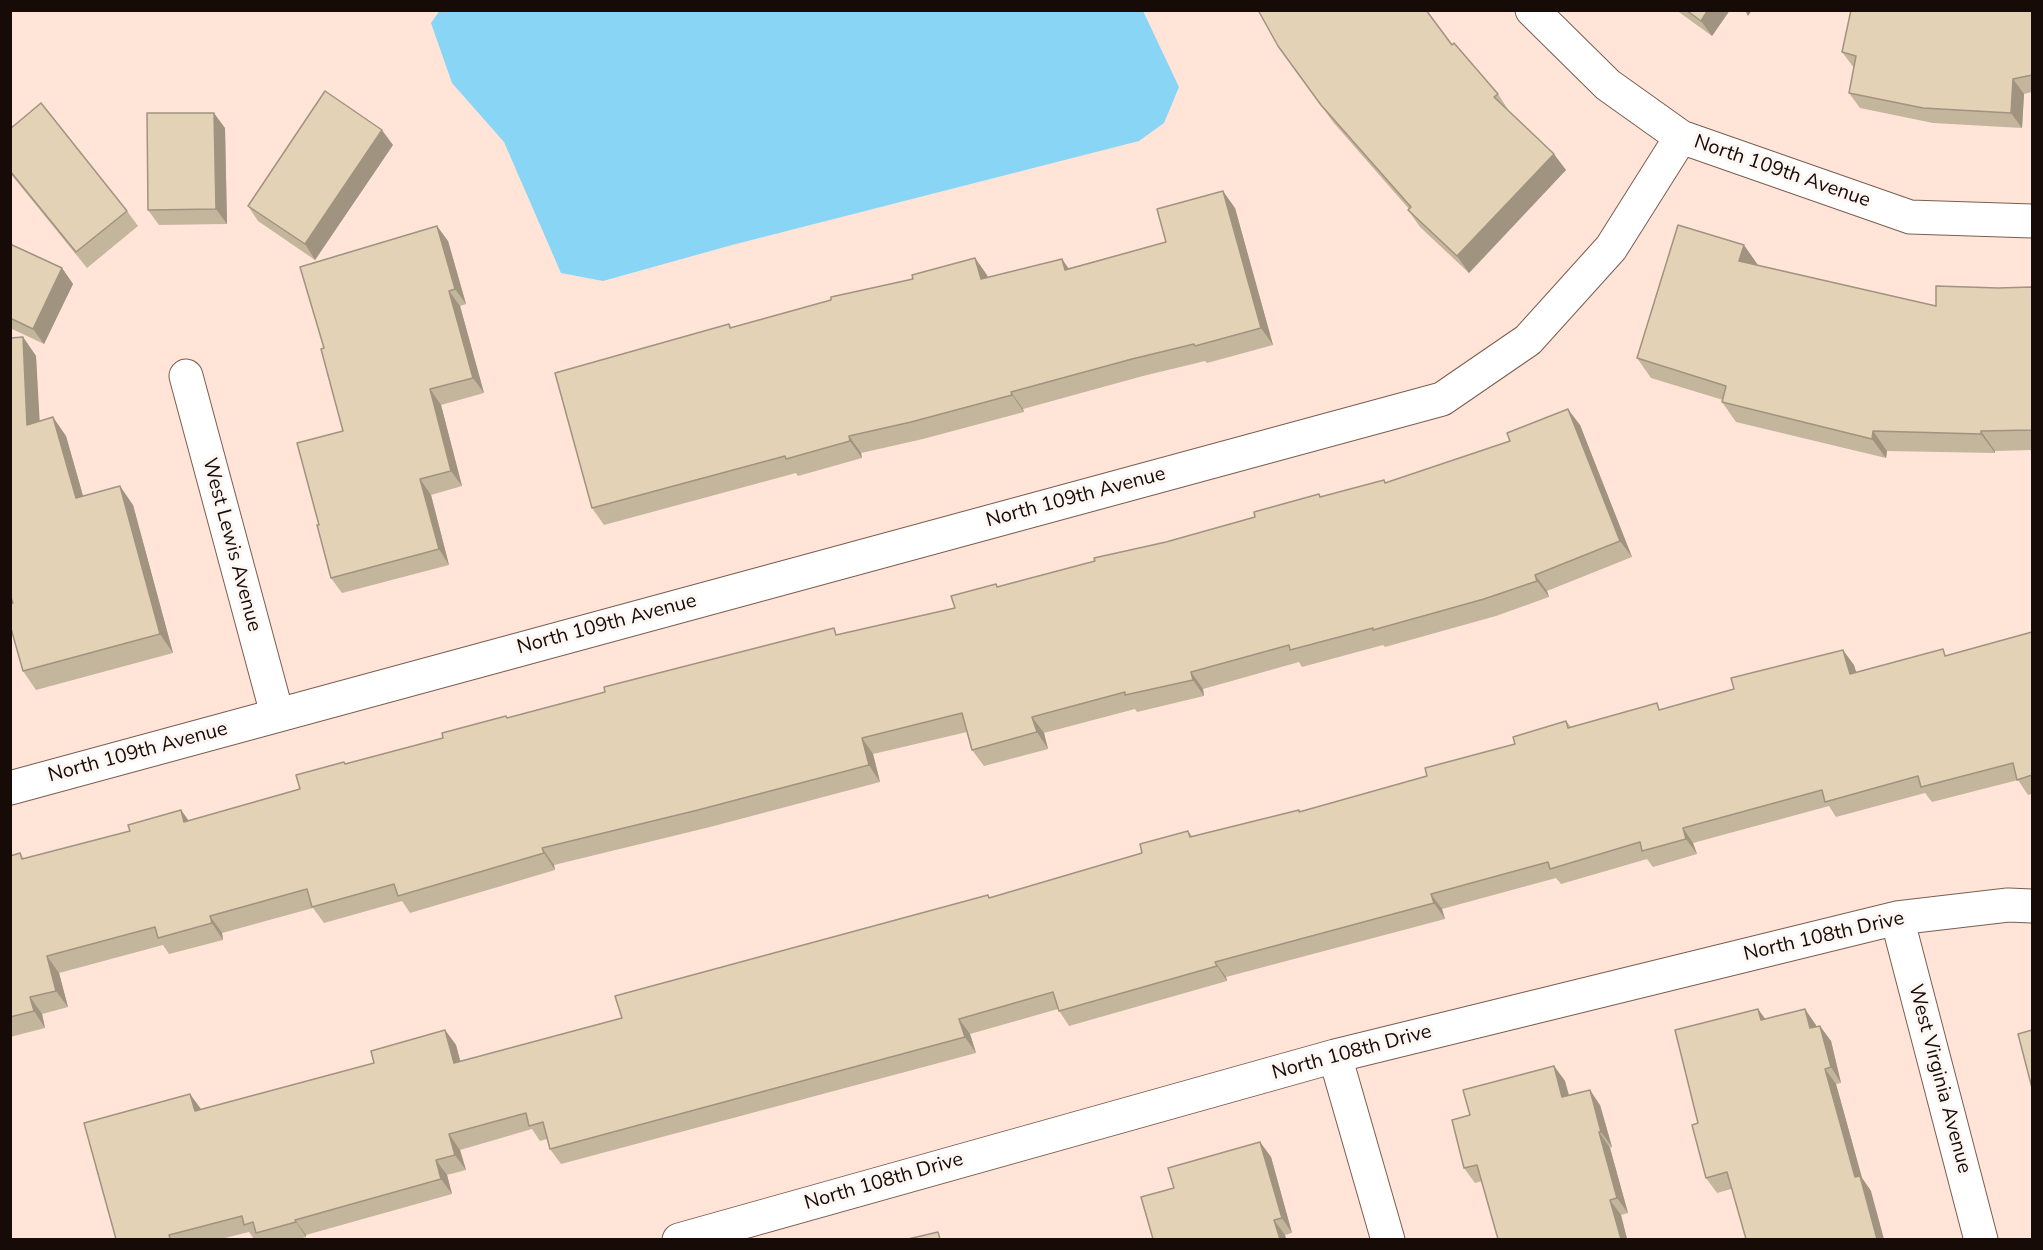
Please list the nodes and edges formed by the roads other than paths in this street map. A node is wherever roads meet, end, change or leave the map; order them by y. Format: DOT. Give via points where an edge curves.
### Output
graph roads {
  1 [pos="1532,10"];
  2 [pos="1681,137"];
  3 [pos="2032,220"];
  4 [pos="186,376"];
  5 [pos="277,714"];
  6 [pos="10,788"];
  7 [pos="2032,906"];
  8 [pos="1897,918"];
  9 [pos="1335,1056"];
  10 [pos="686,1239"];
  11 [pos="1388,1239"];
  12 [pos="1981,1239"];
  1 -- 2 [label="street" via="1608,85"];
  2 -- 3 [label="street, North 109th Avenue" via="1910,217"];
  2 -- 5 [label="street, North 109th Avenue" via="1611,248 1528,340 1442,399"];
  4 -- 5 [label="street, West Lewis Avenue"];
  5 -- 6 [label="street, North 109th Avenue"];
  7 -- 8 [label="street, North 108th Drive" via="2008,905"];
  8 -- 9 [label="street, North 108th Drive"];
  8 -- 12 [label="street, West Virginia Avenue"];
  9 -- 10 [label="street, North 108th Drive"];
  9 -- 11 [label="street"];
}
